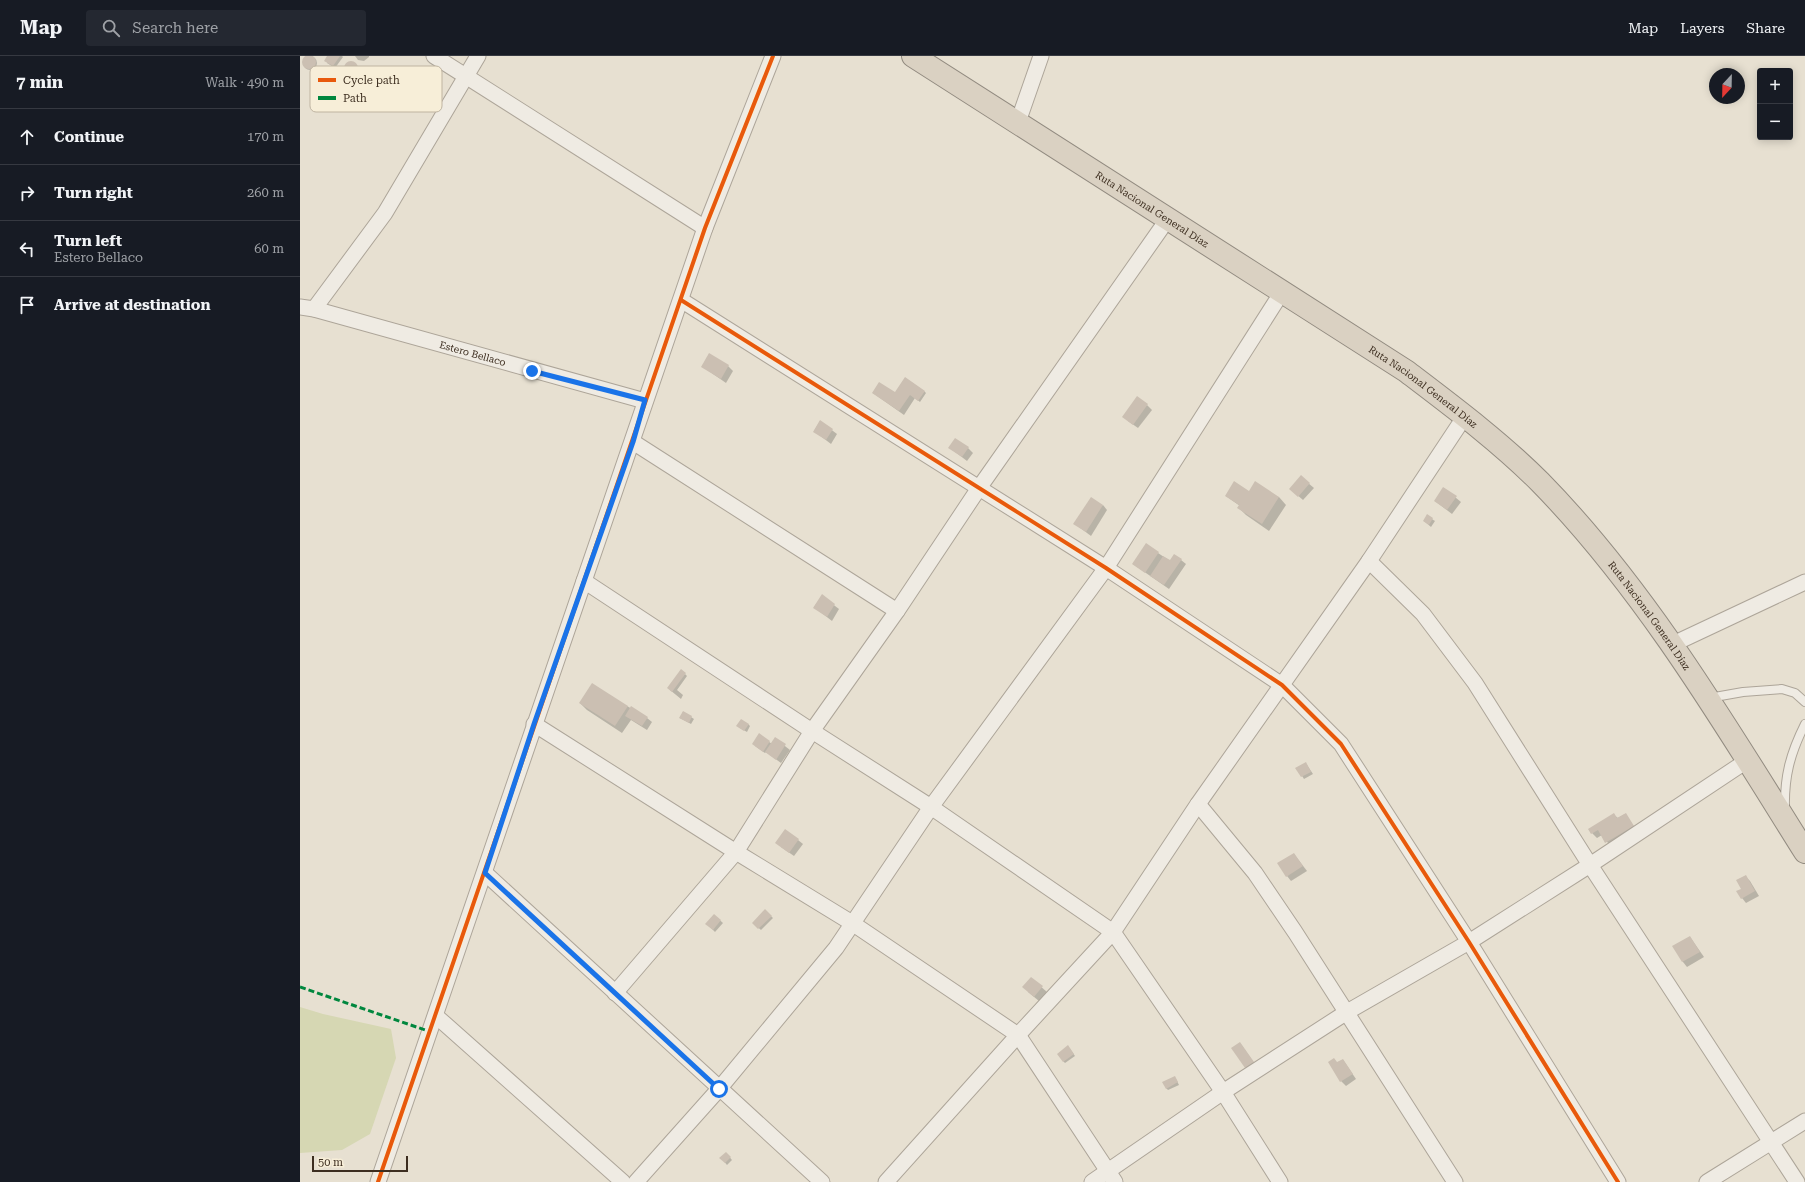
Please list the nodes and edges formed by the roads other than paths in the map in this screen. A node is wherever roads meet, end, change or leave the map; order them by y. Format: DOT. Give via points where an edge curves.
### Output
graph roads {
  1 [pos="434,56"];
  2 [pos="478,56"];
  3 [pos="773,56"];
  4 [pos="913,56"];
  5 [pos="1041,56"];
  6 [pos="465,76"];
  7 [pos="1018,122"];
  8 [pos="1168,220"];
  9 [pos="705,228"];
  10 [pos="1282,292"];
  11 [pos="681,300"];
  12 [pos="307,308"];
  13 [pos="645,400"];
  14 [pos="1465,416"];
  15 [pos="633,442"];
  16 [pos="979,488"];
  17 [pos="1369,561"];
  18 [pos="1106,568"];
  19 [pos="584,581"];
  20 [pos="1805,582"];
  21 [pos="896,611"];
  22 [pos="1671,644"];
  23 [pos="1282,685"];
  24 [pos="1707,698"];
  25 [pos="1805,702"];
  26 [pos="534,724"];
  27 [pos="1805,724"];
  28 [pos="812,731"];
  29 [pos="1748,760"];
  30 [pos="1198,804"];
  31 [pos="931,807"];
  32 [pos="1786,821"];
  33 [pos="736,852"];
  34 [pos="1805,852"];
  35 [pos="1590,865"];
  36 [pos="485,873"];
  37 [pos="852,923"];
  38 [pos="1113,932"];
  39 [pos="1469,942"];
  40 [pos="615,993"];
  41 [pos="1347,1012"];
  42 [pos="436,1016"];
  43 [pos="1018,1035"];
  44 [pos="719,1089"];
  45 [pos="1224,1092"];
  46 [pos="1805,1121"];
  47 [pos="1772,1142"];
  48 [pos="1112,1177"];
  49 [pos="378,1182"];
  50 [pos="624,1182"];
  51 [pos="636,1182"];
  52 [pos="822,1182"];
  53 [pos="886,1182"];
  54 [pos="1092,1182"];
  55 [pos="1280,1182"];
  56 [pos="1455,1182"];
  57 [pos="1618,1182"];
  58 [pos="1708,1182"];
  59 [pos="1798,1182"];
  1 -- 6 [label="street"];
  2 -- 6 [label="street"];
  3 -- 9 [label="street"];
  4 -- 7 [label="highway, Ruta Nacional General Díaz"];
  5 -- 7 [label="street"];
  6 -- 9 [label="street"];
  6 -- 12 [label="street" via="385,213"];
  7 -- 8 [label="highway, Ruta Nacional General Díaz"];
  8 -- 10 [label="highway, Ruta Nacional General Díaz"];
  8 -- 16 [label="street"];
  9 -- 11 [label="street"];
  10 -- 14 [label="highway, Ruta Nacional General Díaz" via="1406,371"];
  10 -- 18 [label="street"];
  11 -- 13 [label="street"];
  11 -- 16 [label="street"];
  12 -- 13 [label="street, Estero Bellaco"];
  13 -- 15 [label="street"];
  14 -- 17 [label="street"];
  14 -- 22 [label="highway, Ruta Nacional General Díaz" via="1539,481 1585,531"];
  15 -- 19 [label="street"];
  15 -- 21 [label="street"];
  16 -- 18 [label="street"];
  16 -- 21 [label="street"];
  17 -- 23 [label="street"];
  17 -- 35 [label="street" via="1423,614 1475,683"];
  18 -- 23 [label="street"];
  18 -- 31 [label="street"];
  19 -- 26 [label="street"];
  19 -- 28 [label="street"];
  20 -- 22 [label="street"];
  21 -- 28 [label="street"];
  22 -- 24 [label="highway, Ruta Nacional General Díaz"];
  23 -- 30 [label="street"];
  23 -- 39 [label="street" via="1341,744"];
  24 -- 25 [label="lane" via="1782,689 1795,693"];
  24 -- 29 [label="highway, Ruta Nacional General Díaz"];
  26 -- 33 [label="street"];
  26 -- 36 [label="street"];
  27 -- 32 [label="lane" via="1787,773"];
  28 -- 31 [label="street"];
  28 -- 33 [label="street"];
  29 -- 32 [label="highway, Ruta Nacional General Díaz"];
  29 -- 35 [label="street"];
  30 -- 38 [label="street"];
  30 -- 41 [label="street" via="1254,874"];
  31 -- 37 [label="street"];
  31 -- 38 [label="street"];
  32 -- 34 [label="highway, Ruta Nacional General Díaz"];
  33 -- 37 [label="street"];
  33 -- 40 [label="street"];
  35 -- 39 [label="street"];
  35 -- 47 [label="street"];
  36 -- 40 [label="street"];
  36 -- 42 [label="street"];
  37 -- 43 [label="street"];
  37 -- 44 [label="street" via="836,948"];
  38 -- 43 [label="street"];
  38 -- 45 [label="street"];
  39 -- 41 [label="street"];
  39 -- 57 [label="street"];
  40 -- 44 [label="street"];
  41 -- 45 [label="street"];
  41 -- 56 [label="street"];
  42 -- 49 [label="street"];
  42 -- 50 [label="street"];
  43 -- 48 [label="street"];
  43 -- 53 [label="street"];
  44 -- 51 [label="street"];
  44 -- 52 [label="street"];
  45 -- 48 [label="street"];
  45 -- 55 [label="street"];
  46 -- 47 [label="street"];
  47 -- 58 [label="street"];
  47 -- 59 [label="street"];
  48 -- 54 [label="street"];
}
